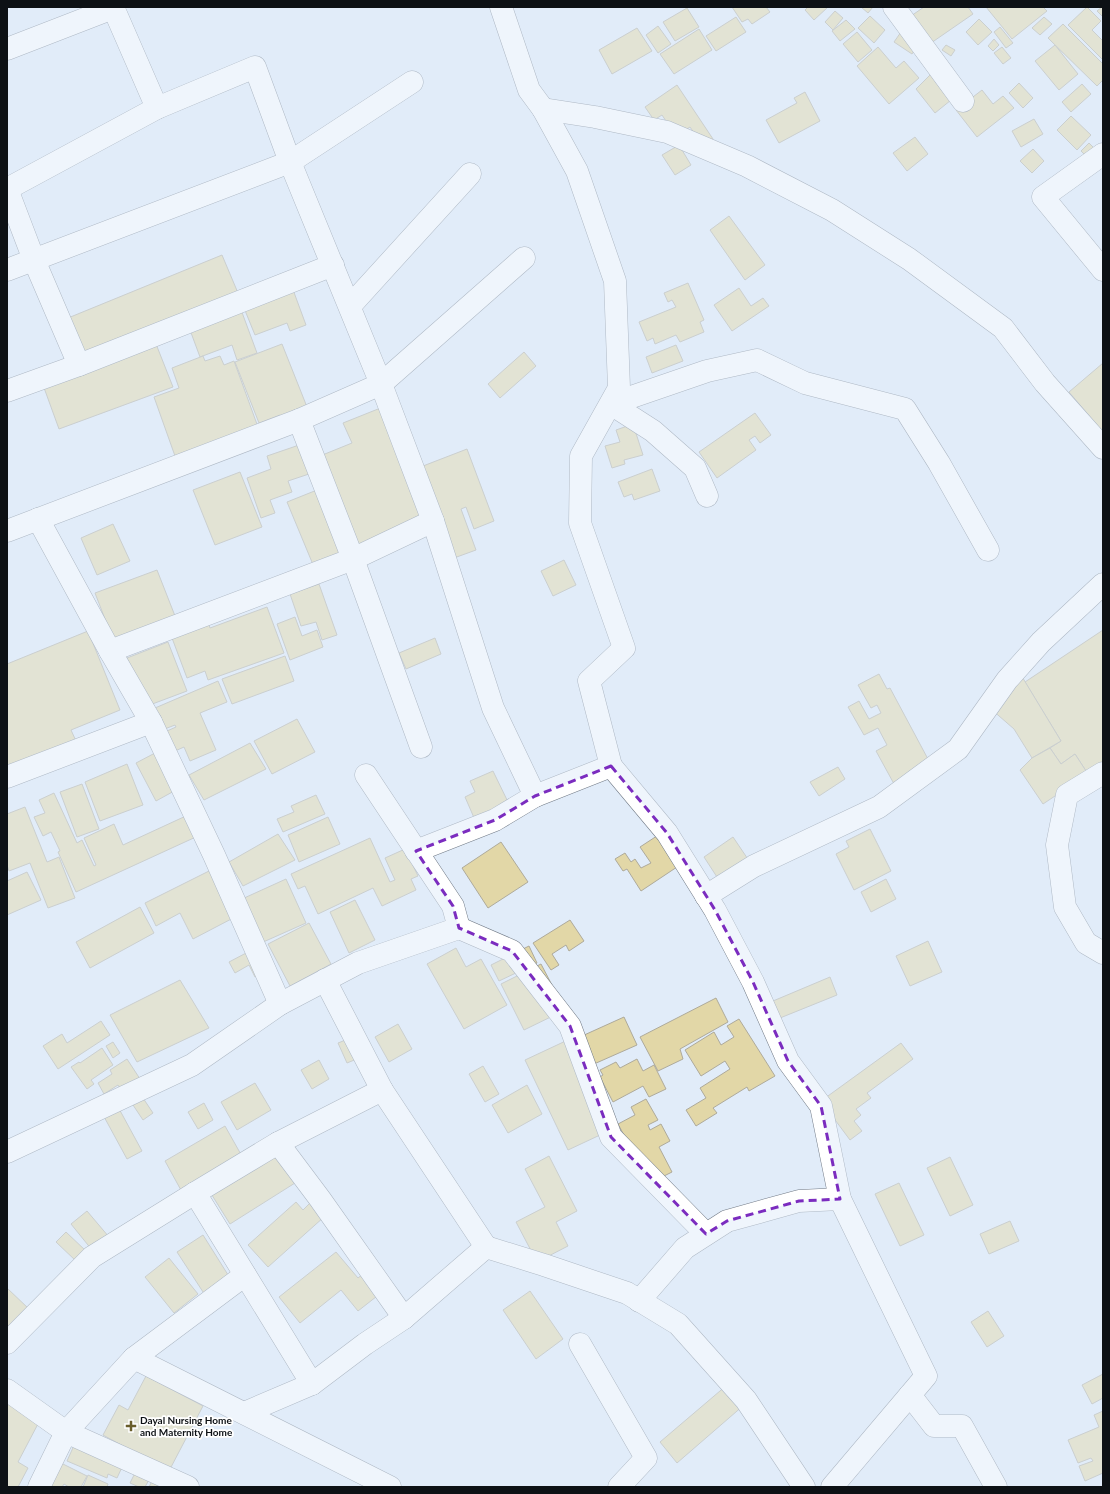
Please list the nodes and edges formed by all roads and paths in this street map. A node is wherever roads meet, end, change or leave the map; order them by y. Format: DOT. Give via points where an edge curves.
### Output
graph roads {
  1 [pos="501,7"];
  2 [pos="894,7"];
  3 [pos="113,8"];
  4 [pos="7,49"];
  5 [pos="412,82"];
  6 [pos="963,101"];
  7 [pos="157,108"];
  8 [pos="543,109"];
  9 [pos="1103,154"];
  10 [pos="290,162"];
  11 [pos="470,174"];
  12 [pos="7,189"];
  13 [pos="524,258"];
  14 [pos="34,260"];
  15 [pos="333,265"];
  16 [pos="7,270"];
  17 [pos="1103,270"];
  18 [pos="350,306"];
  19 [pos="79,365"];
  20 [pos="381,384"];
  21 [pos="7,391"];
  22 [pos="610,404"];
  23 [pos="299,420"];
  24 [pos="1103,448"];
  25 [pos="707,496"];
  26 [pos="38,519"];
  27 [pos="433,521"];
  28 [pos="7,531"];
  29 [pos="988,550"];
  30 [pos="353,559"];
  31 [pos="1103,584"];
  32 [pos="110,651"];
  33 [pos="151,722"];
  34 [pos="421,746"];
  35 [pos="611,766"];
  36 [pos="1103,773"];
  37 [pos="366,775"];
  38 [pos="7,777"];
  39 [pos="535,796"];
  40 [pos="416,851"];
  41 [pos="706,896"];
  42 [pos="458,928"];
  43 [pos="1103,953"];
  44 [pos="324,980"];
  45 [pos="280,1004"];
  46 [pos="382,1090"];
  47 [pos="278,1143"];
  48 [pos="7,1152"];
  49 [pos="194,1193"];
  50 [pos="840,1199"];
  51 [pos="706,1234"];
  52 [pos="486,1247"];
  53 [pos="245,1275"];
  54 [pos="639,1301"];
  55 [pos="404,1318"];
  56 [pos="7,1343"];
  57 [pos="580,1344"];
  58 [pos="134,1358"];
  59 [pos="312,1384"];
  60 [pos="7,1390"];
  61 [pos="910,1395"];
  62 [pos="244,1413"];
  63 [pos="66,1432"];
  64 [pos="39,1487"];
  65 [pos="188,1487"];
  66 [pos="390,1487"];
  67 [pos="619,1487"];
  68 [pos="804,1487"];
  69 [pos="832,1487"];
  70 [pos="996,1487"];
  1 -- 8 [label="street" via="529,90"];
  2 -- 6 [label="street"];
  3 -- 4 [label="street"];
  3 -- 7 [label="street"];
  5 -- 10 [label="street"];
  7 -- 10 [label="street" via="255,67"];
  7 -- 12 [label="street"];
  8 -- 22 [label="street" via="577,171 615,281 620,388"];
  8 -- 24 [label="street" via="595,116 667,132 747,166 832,210 909,259 1003,328 1045,383"];
  9 -- 17 [label="street" via="1043,197"];
  10 -- 14 [label="street"];
  10 -- 15 [label="street"];
  11 -- 18 [label="street"];
  12 -- 14 [label="street"];
  13 -- 20 [label="street"];
  14 -- 16 [label="street"];
  14 -- 19 [label="street"];
  15 -- 18 [label="street"];
  15 -- 19 [label="street"];
  18 -- 20 [label="street"];
  19 -- 21 [label="street"];
  20 -- 23 [label="street"];
  20 -- 27 [label="street"];
  22 -- 25 [label="street" via="653,431 695,468"];
  22 -- 29 [label="street" via="707,372 757,360 805,383 905,409"];
  22 -- 35 [label="street" via="581,456 580,523 624,648 589,680"];
  23 -- 26 [label="street"];
  23 -- 30 [label="street"];
  26 -- 28 [label="street"];
  26 -- 32 [label="street"];
  27 -- 30 [label="street"];
  27 -- 39 [label="street" via="493,708"];
  30 -- 32 [label="street"];
  30 -- 34 [label="street"];
  31 -- 41 [label="street" via="1041,642 1008,680 958,749 879,807 754,866"];
  32 -- 33 [label="street"];
  33 -- 38 [label="street"];
  33 -- 45 [label="street"];
  35 -- 39 [label="street"];
  35 -- 41 [label="street" via="667,833"];
  36 -- 43 [label="street" via="1067,795 1057,845 1065,907 1086,943"];
  37 -- 40 [label="street"];
  39 -- 40 [label="street" via="495,820"];
  40 -- 42 [label="street" via="453,906"];
  41 -- 50 [label="street" via="753,982 788,1062 821,1106"];
  42 -- 44 [label="street" via="358,963"];
  42 -- 51 [label="street" via="512,951 570,1026 611,1137"];
  44 -- 45 [label="street"];
  44 -- 46 [label="street"];
  45 -- 48 [label="street" via="192,1065"];
  46 -- 47 [label="street"];
  46 -- 52 [label="street"];
  47 -- 49 [label="street"];
  47 -- 55 [label="street"];
  49 -- 53 [label="street"];
  49 -- 56 [label="street" via="92,1257"];
  50 -- 51 [label="street" via="799,1201 727,1221"];
  50 -- 61 [label="street" via="926,1376"];
  51 -- 54 [label="street" via="685,1248"];
  52 -- 54 [label="street" via="627,1293"];
  52 -- 55 [label="street"];
  53 -- 58 [label="street"];
  53 -- 59 [label="street"];
  54 -- 68 [label="street" via="678,1324 746,1400"];
  55 -- 59 [label="street"];
  57 -- 67 [label="street" via="646,1458"];
  58 -- 62 [label="street"];
  58 -- 63 [label="street"];
  59 -- 62 [label="street"];
  60 -- 63 [label="street"];
  61 -- 69 [label="street"];
  61 -- 70 [label="street" via="934,1426 962,1426"];
  62 -- 66 [label="street"];
  63 -- 64 [label="street"];
  63 -- 65 [label="street"];
}
